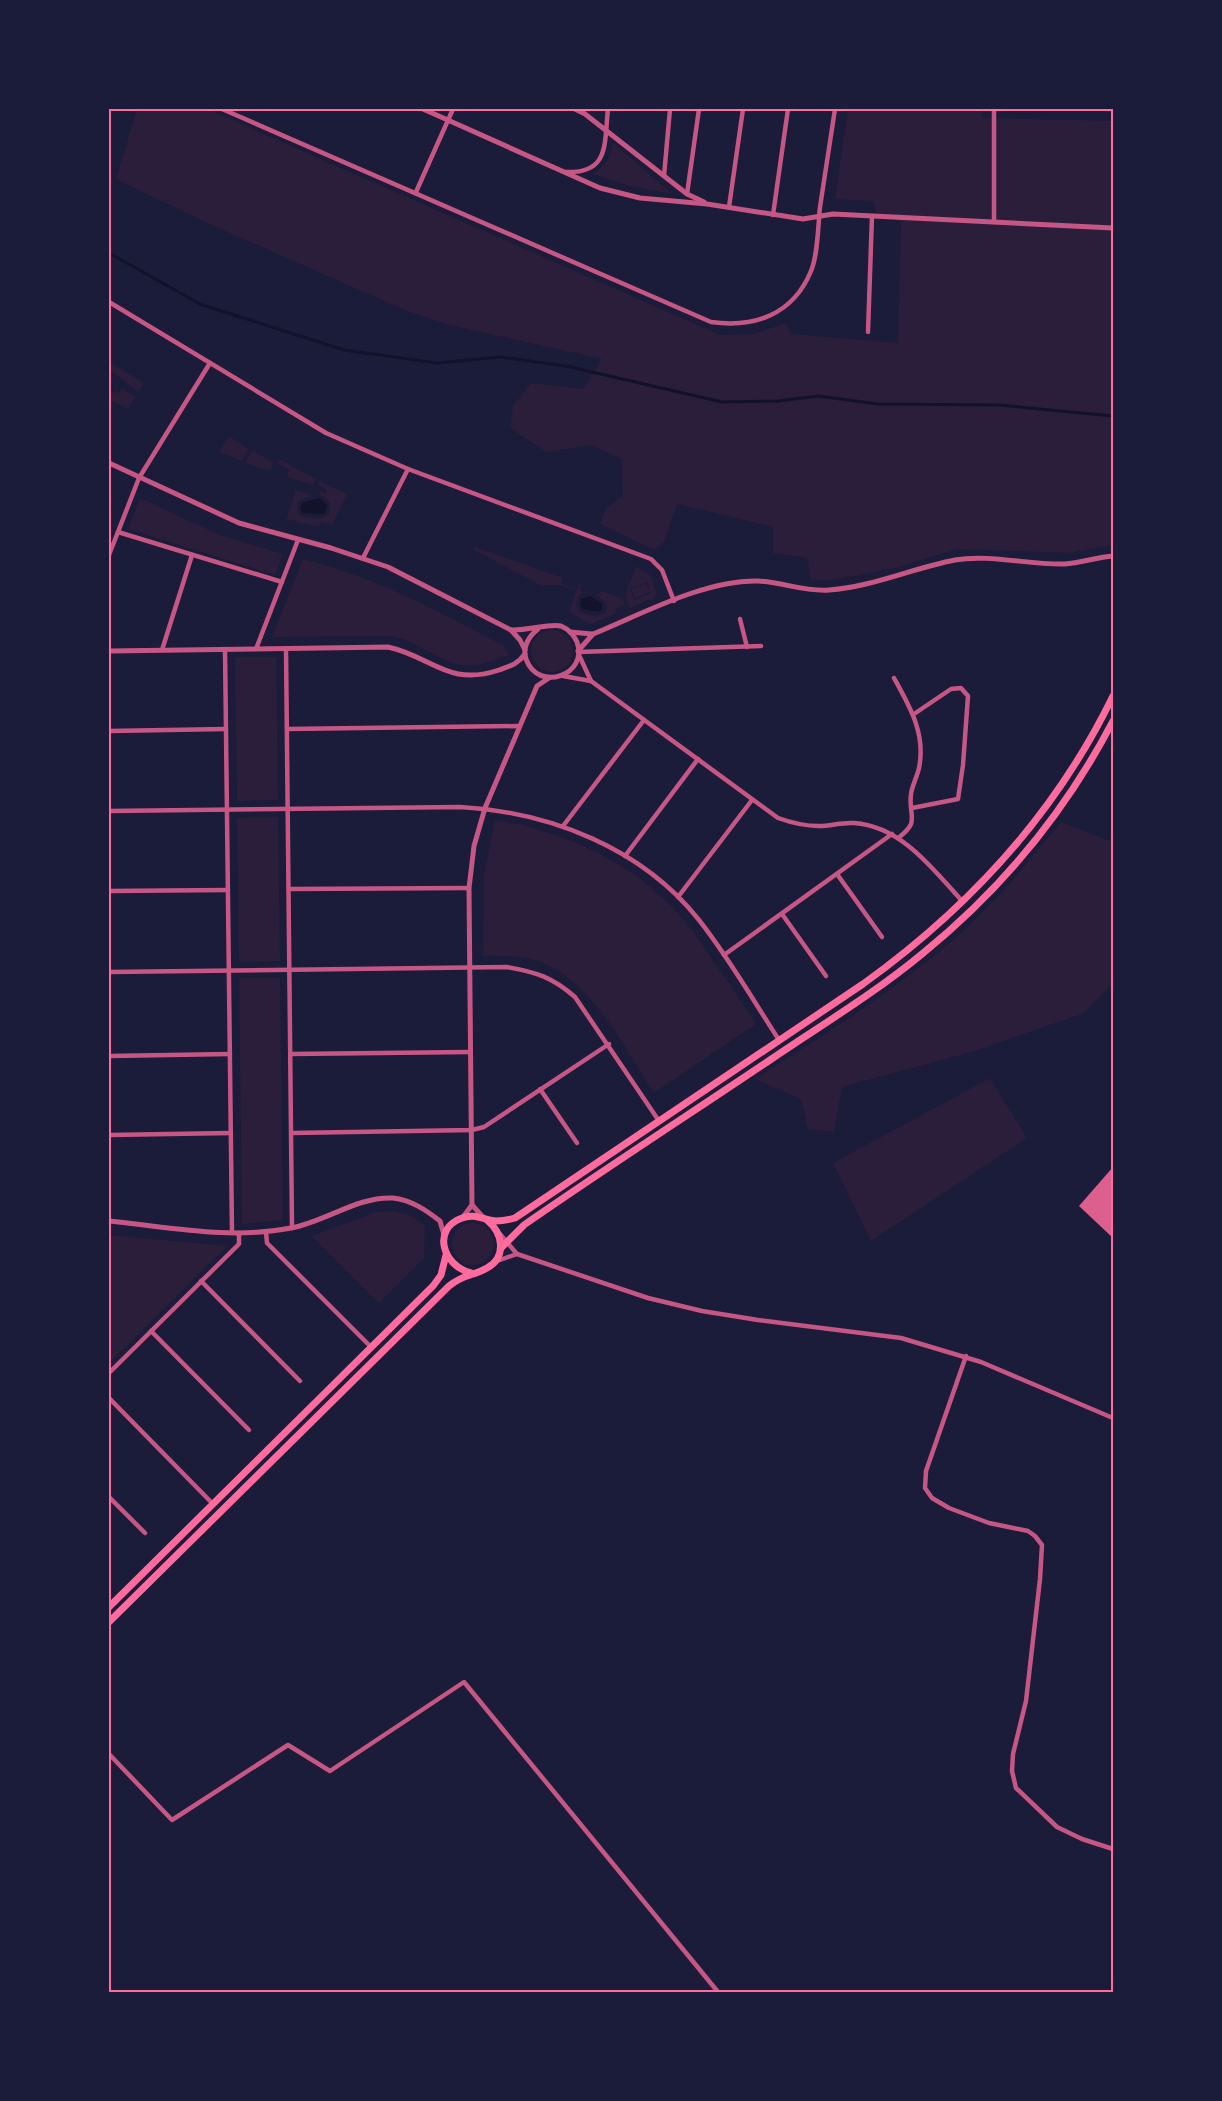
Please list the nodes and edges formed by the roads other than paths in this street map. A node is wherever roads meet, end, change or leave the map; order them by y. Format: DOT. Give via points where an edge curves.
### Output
graph roads {
  1 [pos="222,109"];
  2 [pos="422,109"];
  3 [pos="453,109"];
  4 [pos="574,109"];
  5 [pos="608,109"];
  6 [pos="670,109"];
  7 [pos="699,109"];
  8 [pos="743,109"];
  9 [pos="788,109"];
  10 [pos="834,109"];
  11 [pos="994,109"];
  12 [pos="448,120"];
  13 [pos="606,129"];
  14 [pos="562,171"];
  15 [pos="664,176"];
  16 [pos="416,192"];
  17 [pos="687,194"];
  18 [pos="707,204"];
  19 [pos="729,207"];
  20 [pos="773,214"];
  21 [pos="819,216"];
  22 [pos="872,216"];
  23 [pos="994,220"];
  24 [pos="1113,228"];
  25 [pos="109,302"];
  26 [pos="868,332"];
  27 [pos="210,363"];
  28 [pos="109,463"];
  29 [pos="408,469"];
  30 [pos="139,478"];
  31 [pos="118,532"];
  32 [pos="298,540"];
  33 [pos="192,555"];
  34 [pos="109,556"];
  35 [pos="1113,556"];
  36 [pos="363,558"];
  37 [pos="282,582"];
  38 [pos="674,601"];
  39 [pos="740,619"];
  40 [pos="538,629"];
  41 [pos="511,630"];
  42 [pos="570,632"];
  43 [pos="593,634"];
  44 [pos="760,646"];
  45 [pos="747,647"];
  46 [pos="286,648"];
  47 [pos="225,649"];
  48 [pos="256,649"];
  49 [pos="162,650"];
  50 [pos="109,651"];
  51 [pos="525,652"];
  52 [pos="578,653"];
  53 [pos="517,664"];
  54 [pos="532,669"];
  55 [pos="563,676"];
  56 [pos="550,678"];
  57 [pos="894,678"];
  58 [pos="591,681"];
  59 [pos="536,686"];
  60 [pos="1113,696"];
  61 [pos="914,714"];
  62 [pos="644,720"];
  63 [pos="1113,721"];
  64 [pos="519,726"];
  65 [pos="226,729"];
  66 [pos="287,729"];
  67 [pos="109,731"];
  68 [pos="698,759"];
  69 [pos="752,800"];
  70 [pos="484,808"];
  71 [pos="912,808"];
  72 [pos="288,809"];
  73 [pos="227,810"];
  74 [pos="109,811"];
  75 [pos="563,826"];
  76 [pos="892,834"];
  77 [pos="898,838"];
  78 [pos="625,856"];
  79 [pos="837,874"];
  80 [pos="469,888"];
  81 [pos="289,889"];
  82 [pos="228,890"];
  83 [pos="109,891"];
  84 [pos="678,897"];
  85 [pos="963,902"];
  86 [pos="782,914"];
  87 [pos="882,937"];
  88 [pos="724,955"];
  89 [pos="469,968"];
  90 [pos="229,970"];
  91 [pos="290,970"];
  92 [pos="109,972"];
  93 [pos="826,976"];
  94 [pos="779,1040"];
  95 [pos="609,1044"];
  96 [pos="470,1052"];
  97 [pos="230,1054"];
  98 [pos="291,1054"];
  99 [pos="109,1056"];
  100 [pos="540,1089"];
  101 [pos="659,1121"];
  102 [pos="472,1130"];
  103 [pos="231,1133"];
  104 [pos="292,1133"];
  105 [pos="109,1135"];
  106 [pos="577,1143"];
  107 [pos="472,1205"];
  108 [pos="485,1218"];
  109 [pos="460,1219"];
  110 [pos="440,1221"];
  111 [pos="109,1222"];
  112 [pos="292,1228"];
  113 [pos="266,1232"];
  114 [pos="232,1233"];
  115 [pos="239,1233"];
  116 [pos="499,1234"];
  117 [pos="444,1241"];
  118 [pos="506,1242"];
  119 [pos="500,1248"];
  120 [pos="446,1254"];
  121 [pos="517,1254"];
  122 [pos="496,1261"];
  123 [pos="471,1273"];
  124 [pos="201,1281"];
  125 [pos="151,1331"];
  126 [pos="371,1347"];
  127 [pos="966,1356"];
  128 [pos="109,1373"];
  129 [pos="300,1380"];
  130 [pos="109,1398"];
  131 [pos="1113,1418"];
  132 [pos="249,1430"];
  133 [pos="109,1497"];
  134 [pos="214,1504"];
  135 [pos="145,1533"];
  136 [pos="109,1607"];
  137 [pos="109,1622"];
  138 [pos="109,1754"];
  139 [pos="1113,1849"];
  140 [pos="718,1992"];
  1 -- 16 [label="street"];
  2 -- 12 [label="street"];
  3 -- 12 [label="street"];
  4 -- 13 [label="street"];
  5 -- 13 [label="street"];
  6 -- 15 [label="street"];
  7 -- 17 [label="street"];
  8 -- 19 [label="street"];
  9 -- 20 [label="street"];
  10 -- 21 [label="street"];
  11 -- 23 [label="street"];
  12 -- 14 [label="street"];
  12 -- 16 [label="street"];
  13 -- 14 [label="street" via="602,155 592,168 582,172"];
  13 -- 15 [label="street"];
  14 -- 18 [label="street" via="600,188 640,198"];
  15 -- 17 [label="street"];
  16 -- 21 [label="street" via="711,322 732,325 756,321 776,312 796,297 811,270"];
  17 -- 18 [label="street"];
  18 -- 19 [label="street"];
  19 -- 20 [label="street"];
  20 -- 21 [label="street" via="804,219"];
  21 -- 22 [label="street"];
  22 -- 23 [label="street"];
  22 -- 26 [label="street"];
  23 -- 24 [label="street"];
  25 -- 27 [label="street"];
  27 -- 29 [label="street" via="326,433"];
  27 -- 30 [label="street"];
  28 -- 30 [label="street"];
  29 -- 36 [label="street"];
  29 -- 38 [label="street" via="644,556 662,570"];
  30 -- 31 [label="street"];
  30 -- 32 [label="street" via="222,516"];
  31 -- 33 [label="street"];
  31 -- 34 [label="street"];
  32 -- 36 [label="street"];
  32 -- 37 [label="street"];
  33 -- 37 [label="street"];
  33 -- 49 [label="street"];
  35 -- 38 [label="street" via="1065,564 981,558 956,560 829,590 803,590 759,581 720,585"];
  36 -- 41 [label="street" via="418,581"];
  37 -- 48 [label="street"];
  38 -- 43 [label="street"];
  39 -- 45 [label="street"];
  40 -- 41 [label="street"];
  40 -- 42 [label="street" via="554,625"];
  40 -- 51 [label="street" via="531,634"];
  41 -- 51 [label="street"];
  42 -- 43 [label="street"];
  42 -- 52 [label="street" via="575,638"];
  43 -- 52 [label="street"];
  44 -- 45 [label="street"];
  45 -- 52 [label="street"];
  46 -- 48 [label="street"];
  46 -- 53 [label="street" via="388,647 465,676 482,676"];
  46 -- 66 [label="street"];
  47 -- 48 [label="street"];
  47 -- 49 [label="street"];
  47 -- 65 [label="street"];
  49 -- 50 [label="street"];
  51 -- 53 [label="street"];
  51 -- 54 [label="street"];
  52 -- 55 [label="street" via="576,664"];
  52 -- 58 [label="street"];
  53 -- 54 [label="street"];
  54 -- 56 [label="street"];
  54 -- 59 [label="street"];
  55 -- 56 [label="street"];
  55 -- 58 [label="street"];
  56 -- 59 [label="street"];
  57 -- 61 [label="street"];
  58 -- 62 [label="street"];
  59 -- 64 [label="street"];
  60 -- 85 [label="main road" via="1086,747 1050,802 999,866"];
  61 -- 71 [label="street" via="921,748 911,795"];
  61 -- 71 [label="street" via="951,688 961,688 968,696 964,765 958,799"];
  62 -- 68 [label="street"];
  62 -- 75 [label="street"];
  63 -- 118 [label="main road" via="1079,781 1029,848 944,936 870,992 524,1225"];
  64 -- 66 [label="street"];
  64 -- 70 [label="street"];
  65 -- 67 [label="street"];
  65 -- 73 [label="street"];
  66 -- 72 [label="street"];
  68 -- 69 [label="street"];
  68 -- 78 [label="street"];
  69 -- 76 [label="street" via="778,818 801,826 852,823 873,825"];
  69 -- 84 [label="street"];
  70 -- 72 [label="street"];
  70 -- 75 [label="street" via="532,816"];
  70 -- 80 [label="street" via="474,846"];
  71 -- 77 [label="street" via="914,818 910,830"];
  72 -- 73 [label="street"];
  72 -- 81 [label="street"];
  73 -- 74 [label="street"];
  73 -- 82 [label="street"];
  75 -- 78 [label="street"];
  76 -- 77 [label="street"];
  76 -- 79 [label="street"];
  77 -- 85 [label="street"];
  78 -- 84 [label="street"];
  79 -- 86 [label="street"];
  79 -- 87 [label="street"];
  80 -- 81 [label="street"];
  80 -- 89 [label="street"];
  81 -- 91 [label="street"];
  82 -- 83 [label="street"];
  82 -- 90 [label="street"];
  84 -- 88 [label="street"];
  85 -- 94 [label="main road" via="902,955"];
  86 -- 88 [label="street"];
  86 -- 93 [label="street"];
  88 -- 94 [label="street"];
  89 -- 91 [label="street"];
  89 -- 95 [label="street" via="507,967 536,972 560,983 575,996"];
  89 -- 96 [label="street"];
  90 -- 91 [label="street"];
  90 -- 92 [label="street"];
  90 -- 97 [label="street"];
  91 -- 98 [label="street"];
  94 -- 101 [label="main road"];
  95 -- 100 [label="street"];
  95 -- 101 [label="street"];
  96 -- 98 [label="street"];
  96 -- 102 [label="street"];
  97 -- 99 [label="street"];
  97 -- 103 [label="street"];
  98 -- 104 [label="street"];
  100 -- 102 [label="street" via="484,1127"];
  100 -- 106 [label="street"];
  101 -- 108 [label="main road" via="514,1218 497,1221"];
  102 -- 104 [label="street"];
  102 -- 107 [label="street"];
  103 -- 105 [label="street"];
  103 -- 114 [label="street"];
  104 -- 112 [label="street"];
  107 -- 108 [label="street"];
  107 -- 109 [label="street"];
  108 -- 109 [label="main road" via="469,1216"];
  108 -- 116 [label="main road"];
  109 -- 110 [label="street"];
  109 -- 117 [label="main road" via="447,1232"];
  110 -- 112 [label="street" via="411,1203 384,1198"];
  110 -- 117 [label="street"];
  111 -- 114 [label="street"];
  112 -- 113 [label="street"];
  113 -- 115 [label="street"];
  113 -- 126 [label="street" via="267,1243"];
  114 -- 115 [label="street"];
  115 -- 124 [label="street" via="239,1244"];
  116 -- 118 [label="street"];
  116 -- 119 [label="main road"];
  117 -- 120 [label="main road"];
  118 -- 119 [label="main road"];
  118 -- 121 [label="street"];
  119 -- 122 [label="main road"];
  120 -- 123 [label="main road" via="454,1266"];
  120 -- 126 [label="main road" via="441,1275 433,1286"];
  121 -- 122 [label="street"];
  121 -- 127 [label="street" via="648,1298 702,1311 787,1325 902,1338"];
  122 -- 123 [label="main road" via="489,1268"];
  123 -- 137 [label="main road" via="449,1286"];
  124 -- 125 [label="street"];
  124 -- 129 [label="street"];
  125 -- 128 [label="street"];
  125 -- 132 [label="street"];
  126 -- 134 [label="main road"];
  127 -- 131 [label="street"];
  127 -- 139 [label="street" via="926,1471 925,1488 932,1498 949,1508 988,1523 1028,1531 1042,1545 1026,1701 1012,1771 1016,1788 1057,1827"];
  130 -- 134 [label="street"];
  133 -- 135 [label="street"];
  134 -- 136 [label="main road"];
  138 -- 140 [label="street" via="172,1820 288,1745 330,1771 464,1682"];
}
